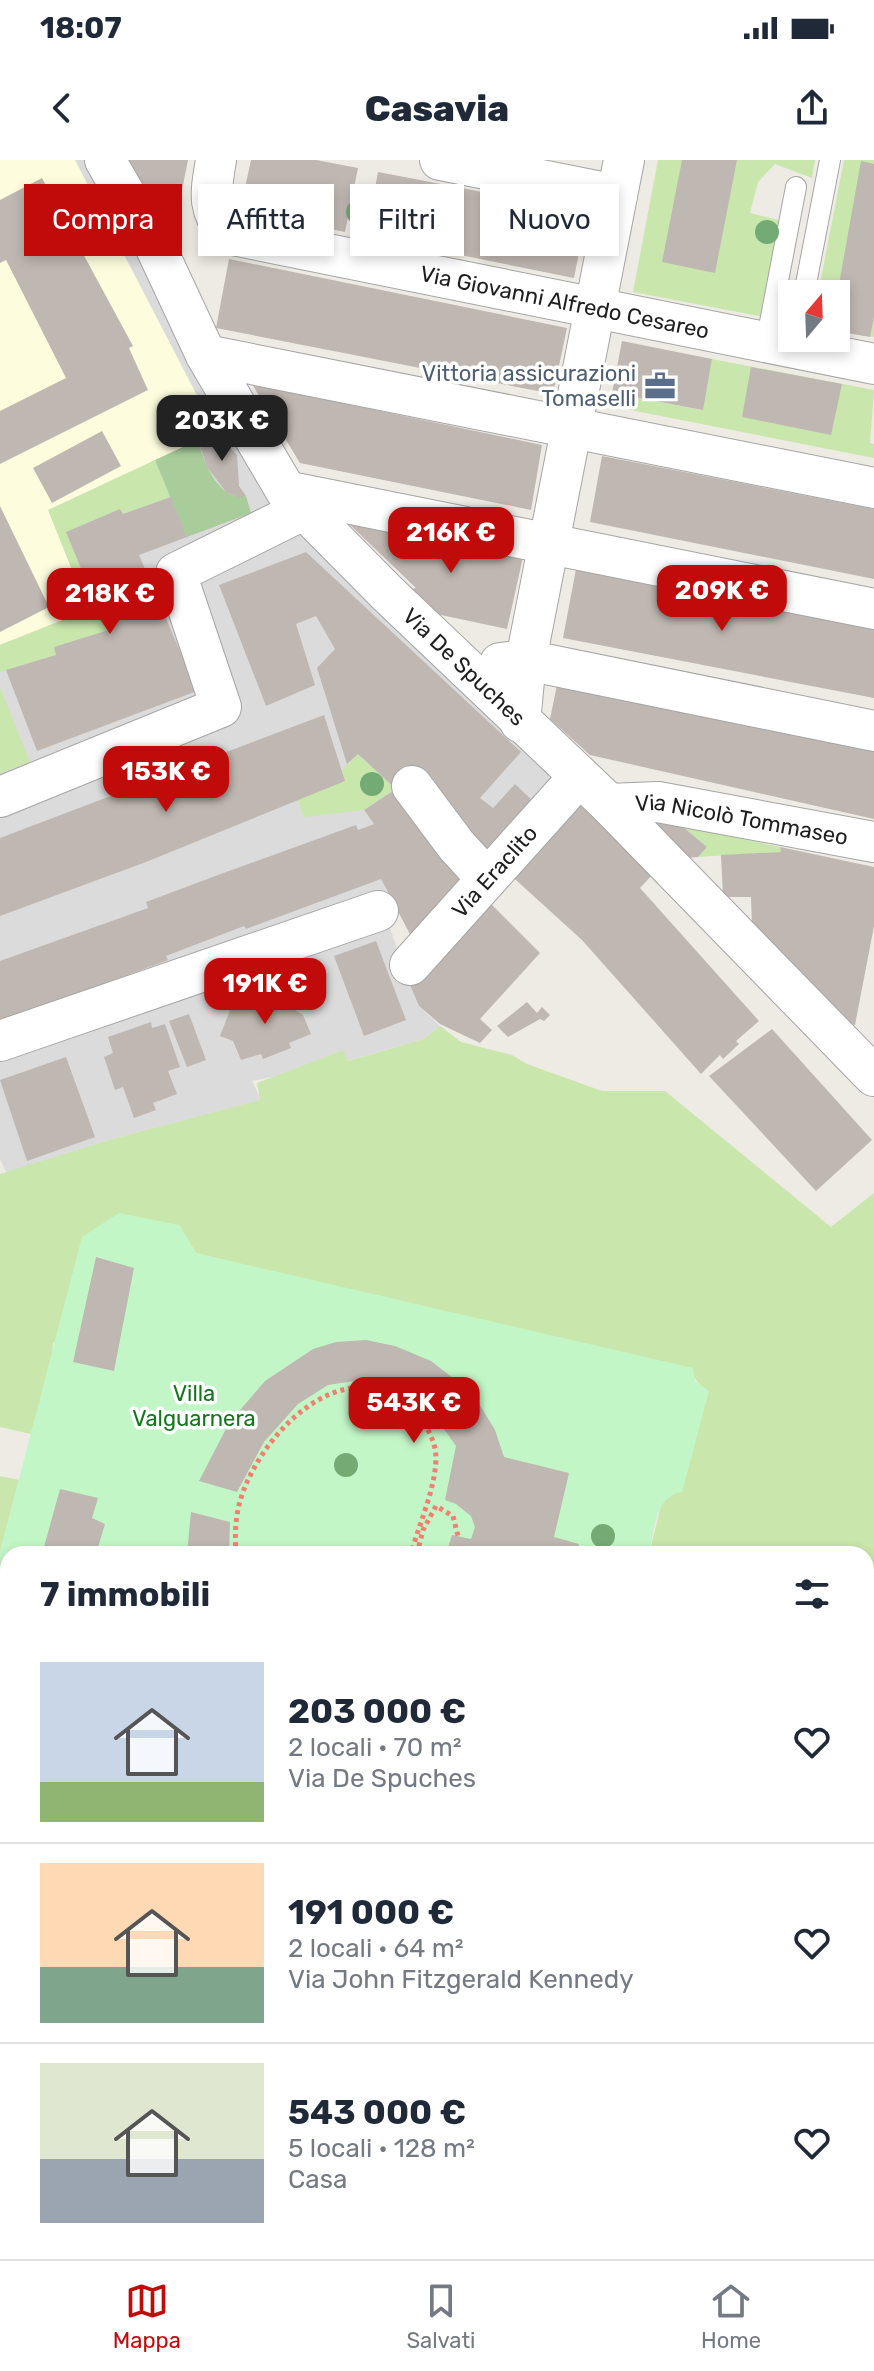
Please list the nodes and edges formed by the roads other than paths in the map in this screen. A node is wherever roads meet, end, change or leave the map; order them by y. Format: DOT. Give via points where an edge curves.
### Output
graph roads {
  1 [pos="105,160"];
  2 [pos="216,160"];
  3 [pos="440,160"];
  4 [pos="830,160"];
  5 [pos="621,178"];
  6 [pos="796,187"];
  7 [pos="789,280"];
  8 [pos="807,280"];
  9 [pos="595,309"];
  10 [pos="778,342"];
  11 [pos="823,352"];
  12 [pos="206,355"];
  13 [pos="874,364"];
  14 [pos="572,429"];
  15 [pos="874,488"];
  16 [pos="294,501"];
  17 [pos="548,546"];
  18 [pos="874,609"];
  19 [pos="526,660"];
  20 [pos="464,667"];
  21 [pos="520,722"];
  22 [pos="874,731"];
  23 [pos="578,778"];
  24 [pos="412,786"];
  25 [pos="0,797"];
  26 [pos="609,804"];
  27 [pos="874,842"];
  28 [pos="487,879"];
  29 [pos="378,911"];
  30 [pos="410,965"];
  31 [pos="0,1041"];
  32 [pos="874,1076"];
  1 -- 12 [label="street, Via De Spuches" via="156,248"];
  2 -- 9 [label="street, Via Giovanni Alfredo Cesareo" via="214,217 228,234"];
  3 -- 5 [label="street"];
  4 -- 8 [label="lane"];
  5 -- 9 [label="street"];
  6 -- 7 [label="lane"];
  9 -- 10 [label="street, Via Giovanni Alfredo Cesareo"];
  9 -- 14 [label="street"];
  11 -- 13 [label="street, Via Giovanni Alfredo Cesareo"];
  12 -- 14 [label="street"];
  12 -- 16 [label="street, Via De Spuches"];
  14 -- 15 [label="street"];
  14 -- 17 [label="street"];
  16 -- 17 [label="street"];
  16 -- 20 [label="street, Via De Spuches"];
  16 -- 25 [label="street" via="176,573 221,707"];
  17 -- 18 [label="street"];
  17 -- 19 [label="street"];
  19 -- 20 [label="street"];
  19 -- 21 [label="street"];
  19 -- 22 [label="street"];
  20 -- 21 [label="street, Via De Spuches"];
  21 -- 23 [label="street, Via De Spuches"];
  23 -- 26 [label="street, Via De Spuches"];
  23 -- 28 [label="street, Via Eraclito"];
  24 -- 28 [label="street"];
  26 -- 27 [label="street, Via Nicolò Tommaseo" via="658,802"];
  26 -- 32 [label="street, Via De Spuches"];
  28 -- 30 [label="street, Via Eraclito"];
  29 -- 31 [label="street"];
}
